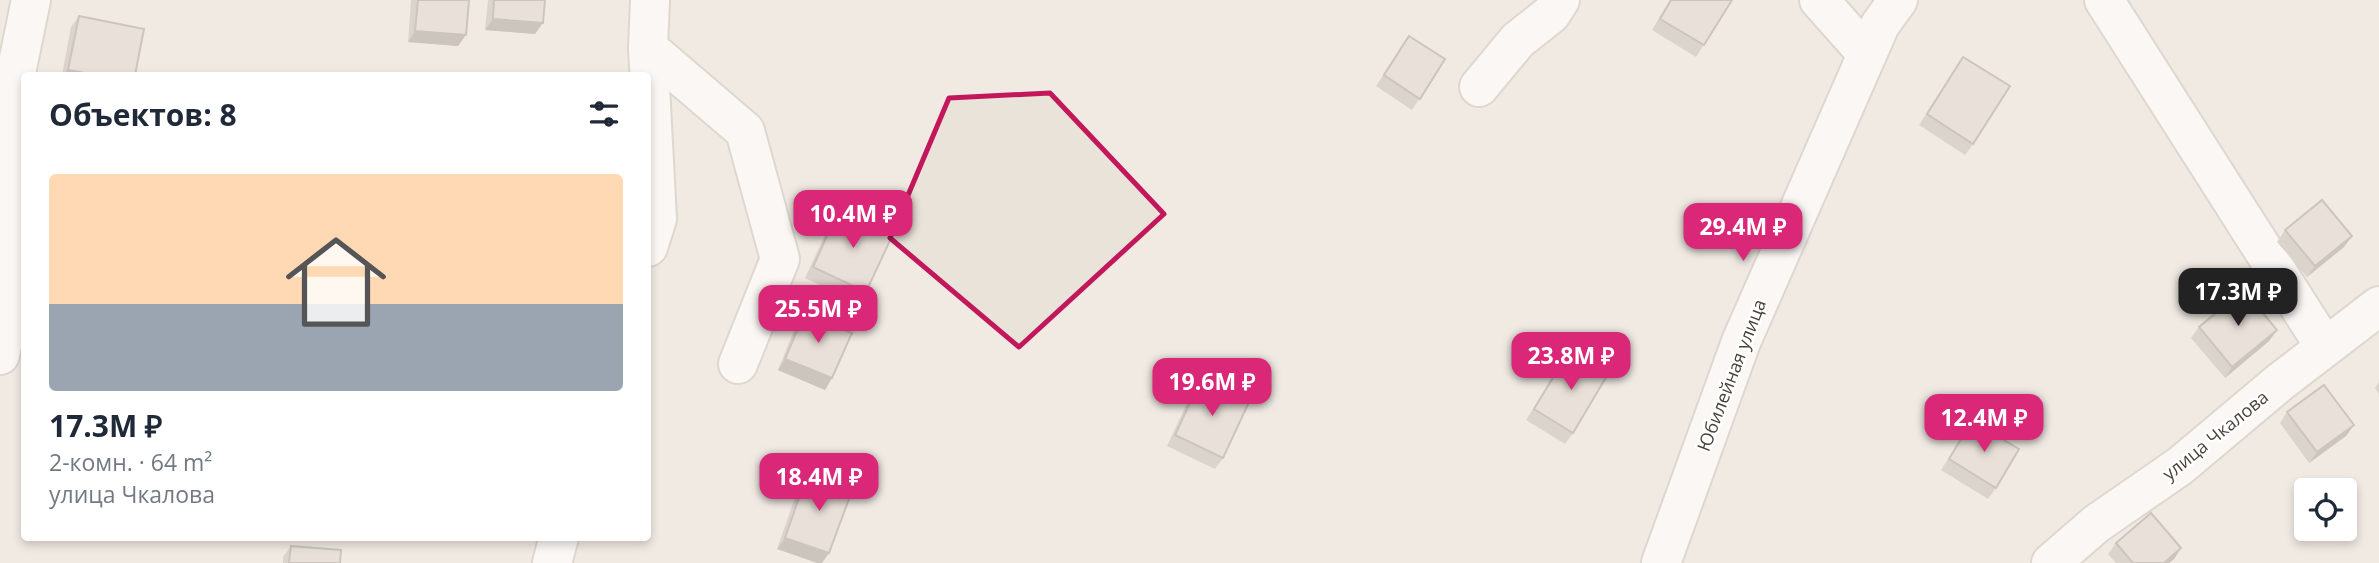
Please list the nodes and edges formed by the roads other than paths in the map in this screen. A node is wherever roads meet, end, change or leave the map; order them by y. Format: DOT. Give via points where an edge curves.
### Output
graph roads {
  1 [pos="31,0"];
  2 [pos="650,0"];
  3 [pos="1560,0"];
  4 [pos="1819,0"];
  5 [pos="1898,0"];
  6 [pos="2104,0"];
  7 [pos="648,48"];
  8 [pos="1867,54"];
  9 [pos="649,72"];
  10 [pos="1479,87"];
  11 [pos="651,105"];
  12 [pos="651,238"];
  13 [pos="2379,306"];
  14 [pos="2325,347"];
  15 [pos="0,355"];
  16 [pos="738,364"];
  17 [pos="558,541"];
  18 [pos="552,563"];
  19 [pos="1661,563"];
  20 [pos="2051,563"];
  1 -- 15 [label="street" via="17,68 11,305"];
  2 -- 7 [label="street"];
  3 -- 10 [label="street"];
  4 -- 8 [label="street"];
  5 -- 8 [label="street, Юбилейная улица"];
  6 -- 14 [label="street"];
  7 -- 9 [label="street"];
  7 -- 16 [label="street" via="745,131 780,259"];
  8 -- 19 [label="street, Юбилейная улица" via="1741,342"];
  11 -- 12 [label="street" via="657,219"];
  13 -- 14 [label="street, улица Чкалова"];
  14 -- 20 [label="street, улица Чкалова" via="2180,466 2096,524"];
  17 -- 18 [label="street"];
}
